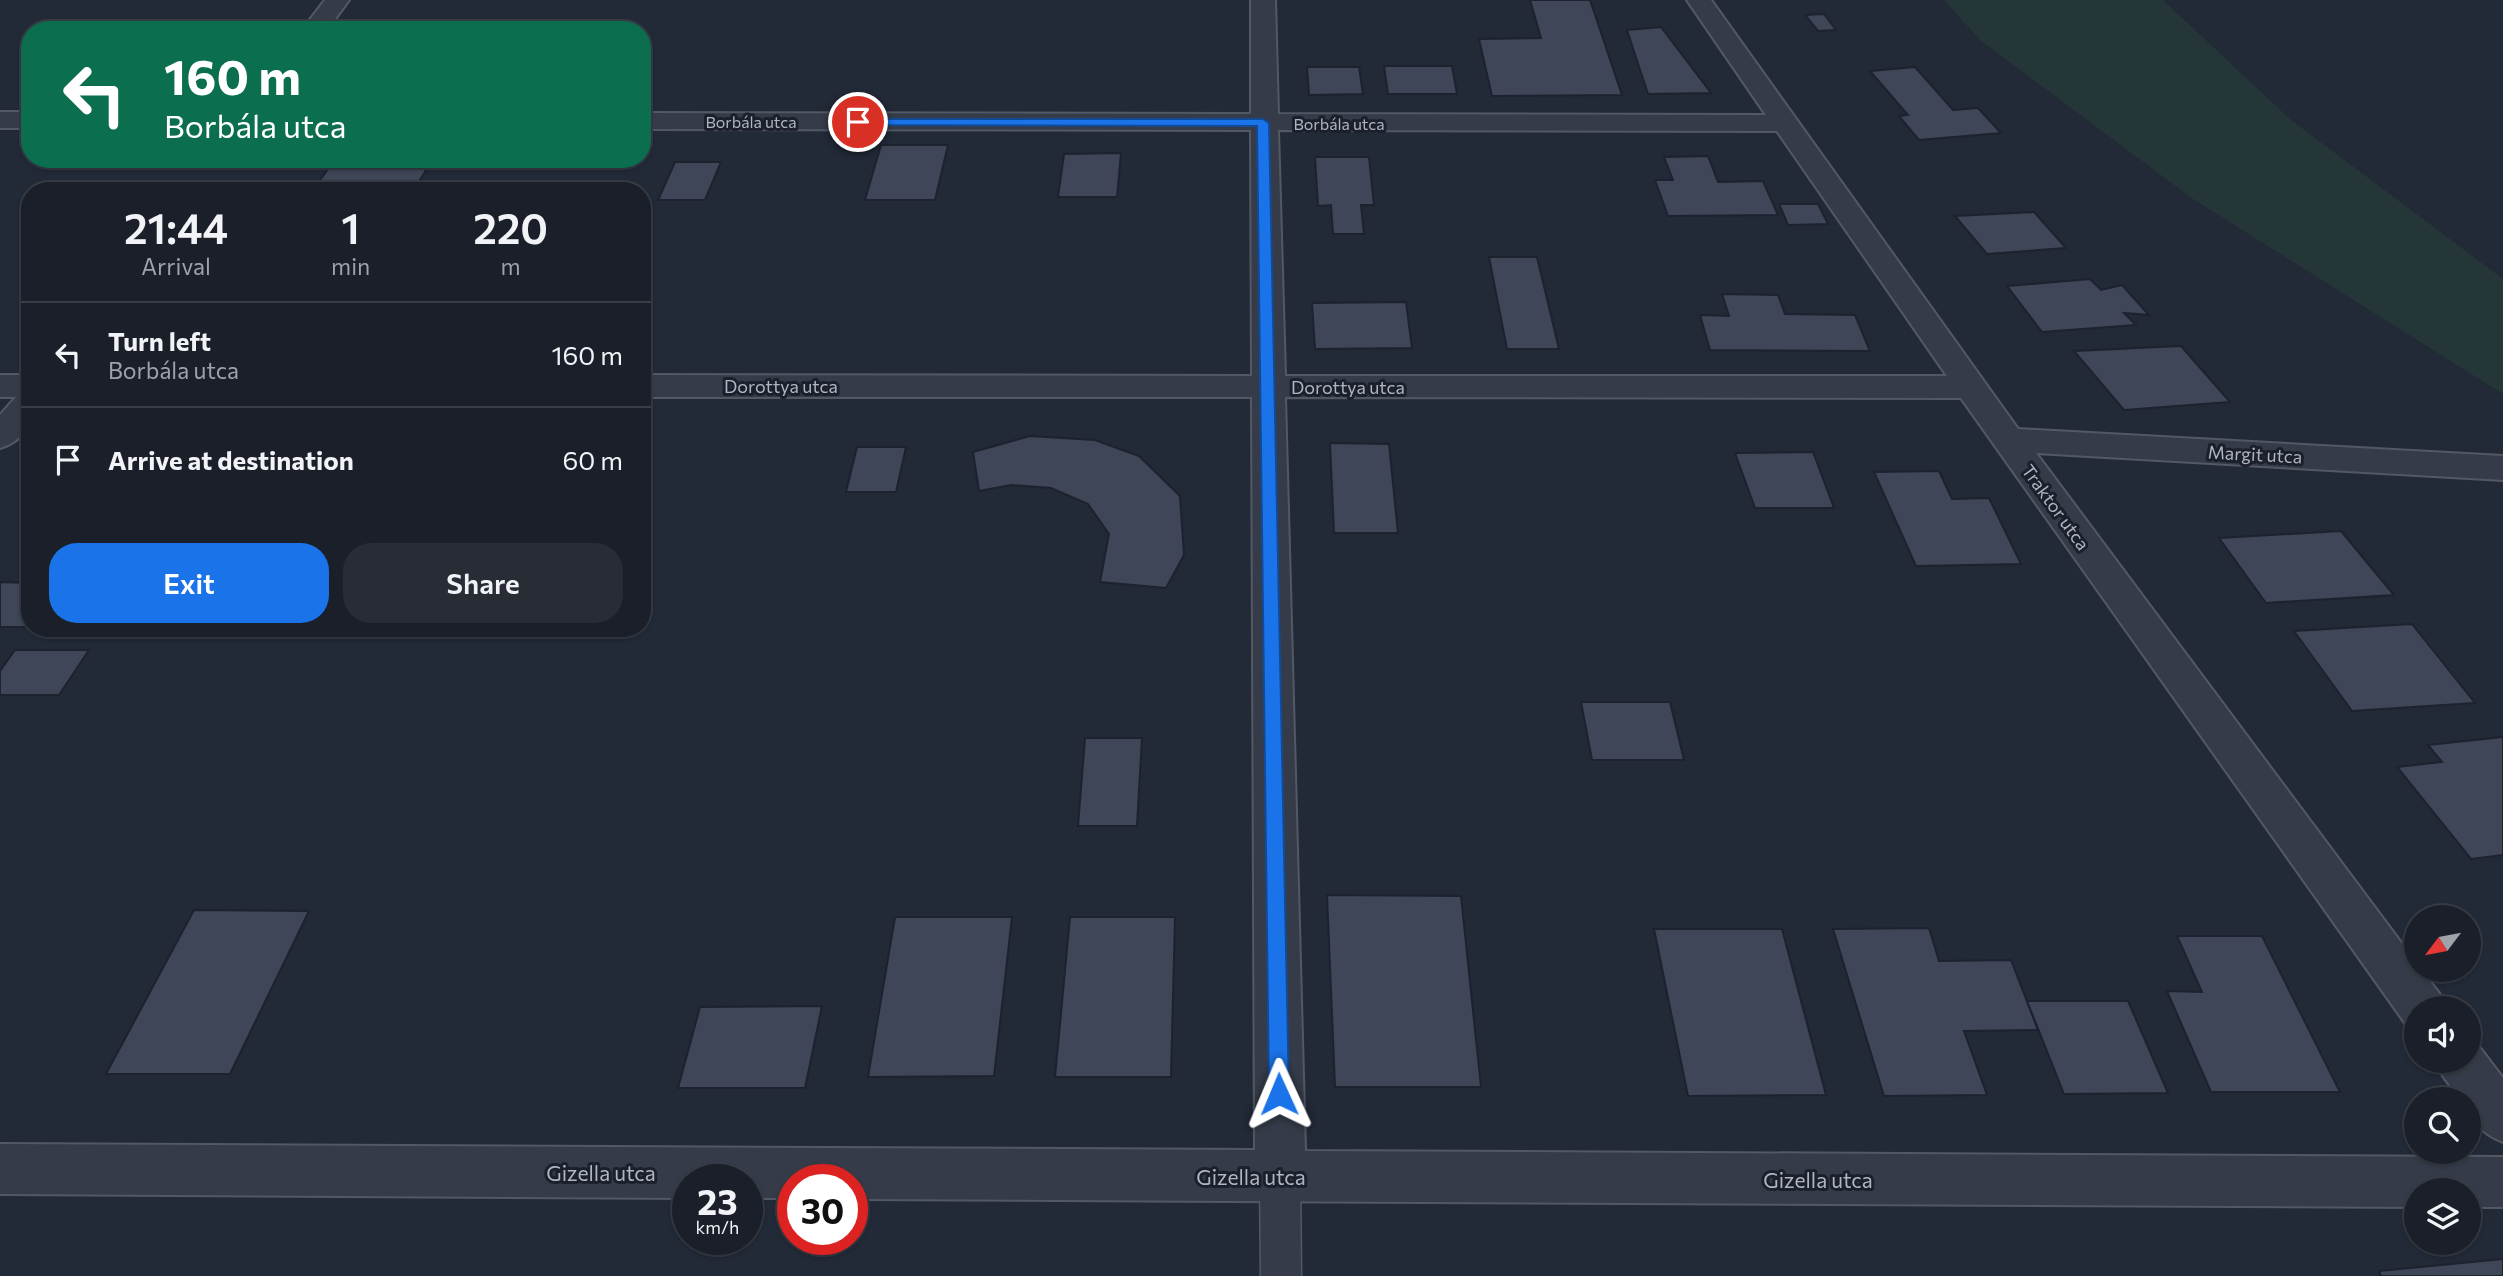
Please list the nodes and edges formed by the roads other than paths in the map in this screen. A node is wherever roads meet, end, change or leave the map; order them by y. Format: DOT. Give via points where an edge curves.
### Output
graph roads {
  1 [pos="338,0"];
  2 [pos="1263,0"];
  3 [pos="1699,0"];
  4 [pos="321,21"];
  5 [pos="0,120"];
  6 [pos="21,120"];
  7 [pos="651,121"];
  8 [pos="1263,123"];
  9 [pos="1785,123"];
  10 [pos="0,386"];
  11 [pos="21,386"];
  12 [pos="651,386"];
  13 [pos="1268,387"];
  14 [pos="1970,387"];
  15 [pos="21,412"];
  16 [pos="0,437"];
  17 [pos="2008,440"];
  18 [pos="2503,468"];
  19 [pos="2413,996"];
  20 [pos="2470,1073"];
  21 [pos="2503,1118"];
  22 [pos="0,1169"];
  23 [pos="1280,1176"];
  24 [pos="2503,1182"];
  25 [pos="1281,1276"];
  1 -- 4 [label="street"];
  2 -- 8 [label="street"];
  3 -- 9 [label="street, Traktor utca"];
  5 -- 6 [label="street"];
  7 -- 8 [label="street, Borbála utca"];
  8 -- 9 [label="street, Borbála utca"];
  8 -- 13 [label="street"];
  9 -- 14 [label="street, Traktor utca"];
  10 -- 11 [label="street"];
  12 -- 13 [label="street, Dorottya utca"];
  13 -- 14 [label="street, Dorottya utca"];
  13 -- 23 [label="street"];
  14 -- 17 [label="street, Traktor utca"];
  15 -- 16 [label="street"];
  17 -- 18 [label="street, Margit utca"];
  17 -- 19 [label="street, Traktor utca"];
  20 -- 21 [label="street"];
  22 -- 23 [label="street, Gizella utca"];
  23 -- 24 [label="street, Gizella utca"];
  23 -- 25 [label="lane"];
}
